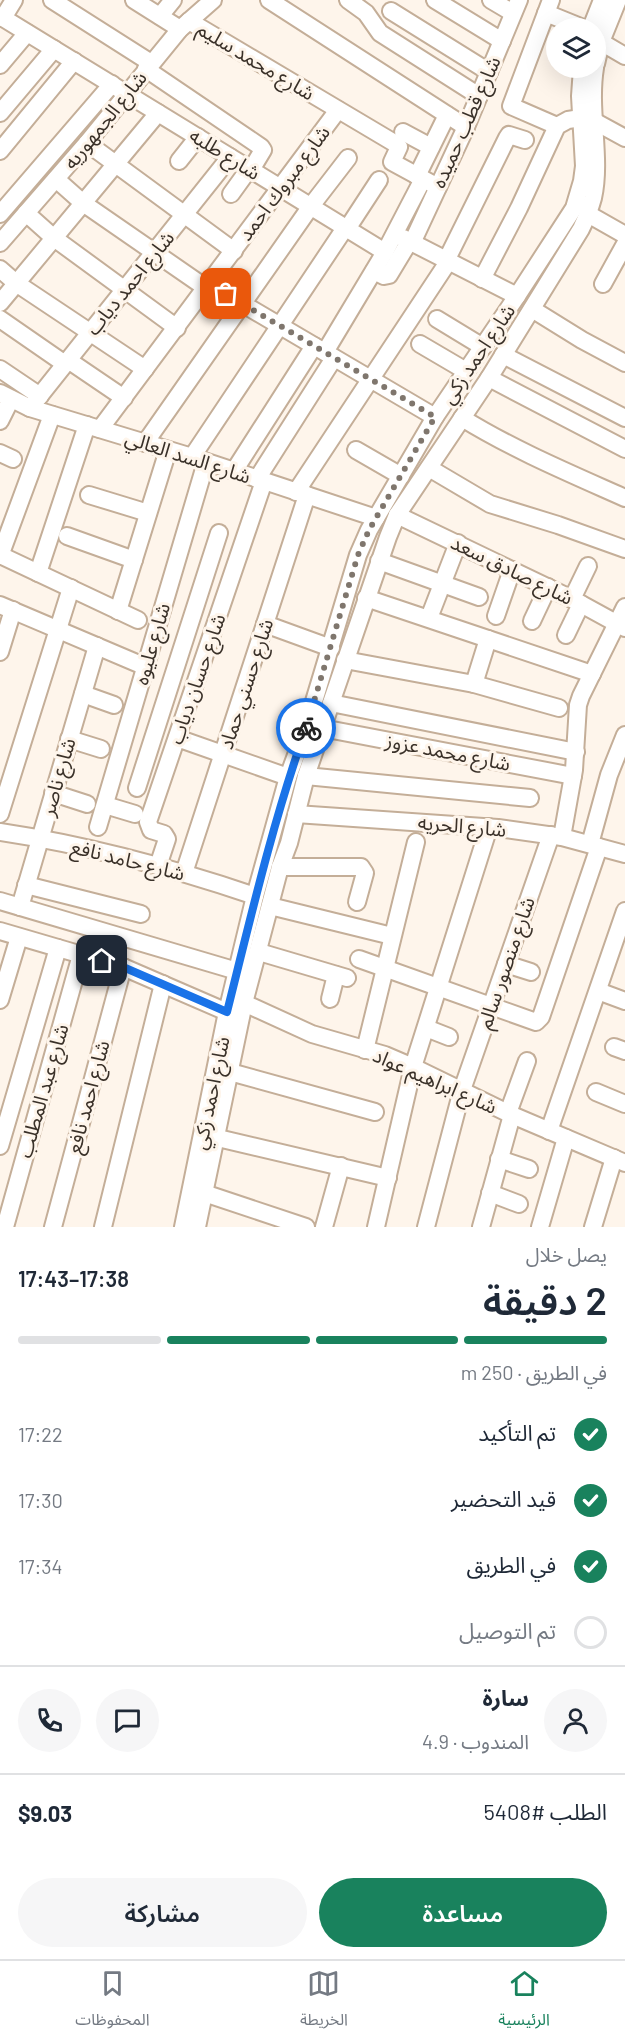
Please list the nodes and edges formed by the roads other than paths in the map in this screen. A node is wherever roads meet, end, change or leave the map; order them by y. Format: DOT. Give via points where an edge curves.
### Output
graph roads {
  1 [pos="14,0"];
  2 [pos="52,0"];
  3 [pos="134,0"];
  4 [pos="173,0"];
  5 [pos="213,0"];
  6 [pos="269,0"];
  7 [pos="348,0"];
  8 [pos="435,0"];
  9 [pos="491,0"];
  10 [pos="602,0"];
  11 [pos="618,0"];
  12 [pos="549,3"];
  13 [pos="516,7"];
  14 [pos="391,11"];
  15 [pos="160,16"];
  16 [pos="1,17"];
  17 [pos="569,18"];
  18 [pos="599,18"];
  19 [pos="606,19"];
  20 [pos="185,25"];
  21 [pos="27,33"];
  22 [pos="502,41"];
  23 [pos="606,42"];
  24 [pos="54,49"];
  25 [pos="625,56"];
  26 [pos="74,61"];
  27 [pos="0,65"];
  28 [pos="149,66"];
  29 [pos="489,72"];
  30 [pos="581,78"];
  31 [pos="594,78"];
  32 [pos="112,84"];
  33 [pos="126,93"];
  34 [pos="479,96"];
  35 [pos="334,101"];
  36 [pos="0,113"];
  37 [pos="158,113"];
  38 [pos="447,115"];
  39 [pos="587,125"];
  40 [pos="557,126"];
  41 [pos="466,127"];
  42 [pos="403,132"];
  43 [pos="198,137"];
  44 [pos="625,138"];
  45 [pos="525,140"];
  46 [pos="87,143"];
  47 [pos="431,147"];
  48 [pos="0,151"];
  49 [pos="230,157"];
  50 [pos="348,158"];
  51 [pos="179,161"];
  52 [pos="116,164"];
  53 [pos="250,169"];
  54 [pos="420,177"];
  55 [pos="56,179"];
  56 [pos="380,180"];
  57 [pos="438,187"];
  58 [pos="281,188"];
  59 [pos="231,194"];
  60 [pos="83,203"];
  61 [pos="311,206"];
  62 [pos="26,213"];
  63 [pos="0,214"];
  64 [pos="588,214"];
  65 [pos="184,215"];
  66 [pos="346,228"];
  67 [pos="625,235"];
  68 [pos="54,238"];
  69 [pos="405,240"];
  70 [pos="0,243"];
  71 [pos="625,244"];
  72 [pos="234,251"];
  73 [pos="154,252"];
  74 [pos="385,252"];
  75 [pos="447,261"];
  76 [pos="0,269"];
  77 [pos="374,271"];
  78 [pos="482,279"];
  79 [pos="16,283"];
  80 [pos="603,284"];
  81 [pos="208,286"];
  82 [pos="124,290"];
  83 [pos="517,297"];
  84 [pos="0,303"];
  85 [pos="243,303"];
  86 [pos="532,309"];
  87 [pos="0,319"];
  88 [pos="437,319"];
  89 [pos="280,326"];
  90 [pos="177,328"];
  91 [pos="90,333"];
  92 [pos="420,344"];
  93 [pos="483,347"];
  94 [pos="324,352"];
  95 [pos="503,355"];
  96 [pos="67,362"];
  97 [pos="625,363"];
  98 [pos="0,369"];
  99 [pos="145,369"];
  100 [pos="466,371"];
  101 [pos="489,378"];
  102 [pos="370,379"];
  103 [pos="6,396"];
  104 [pos="124,398"];
  105 [pos="35,402"];
  106 [pos="52,415"];
  107 [pos="435,417"];
  108 [pos="462,418"];
  109 [pos="625,418"];
  110 [pos="0,421"];
  111 [pos="94,427"];
  112 [pos="145,443"];
  113 [pos="625,449"];
  114 [pos="168,450"];
  115 [pos="356,450"];
  116 [pos="199,460"];
  117 [pos="429,468"];
  118 [pos="234,471"];
  119 [pos="401,476"];
  120 [pos="261,480"];
  121 [pos="301,493"];
  122 [pos="89,495"];
  123 [pos="625,498"];
  124 [pos="148,513"];
  125 [pos="397,515"];
  126 [pos="376,518"];
  127 [pos="219,533"];
  128 [pos="67,536"];
  129 [pos="458,543"];
  130 [pos="625,549"];
  131 [pos="0,555"];
  132 [pos="134,560"];
  133 [pos="379,561"];
  134 [pos="588,566"];
  135 [pos="512,570"];
  136 [pos="38,573"];
  137 [pos="206,574"];
  138 [pos="230,581"];
  139 [pos="443,583"];
  140 [pos="548,587"];
  141 [pos="71,588"];
  142 [pos="479,597"];
  143 [pos="366,598"];
  144 [pos="577,601"];
  145 [pos="625,607"];
  146 [pos="6,608"];
  147 [pos="118,611"];
  148 [pos="496,616"];
  149 [pos="429,618"];
  150 [pos="138,620"];
  151 [pos="532,621"];
  152 [pos="265,624"];
  153 [pos="621,626"];
  154 [pos="57,629"];
  155 [pos="566,635"];
  156 [pos="488,639"];
  157 [pos="97,646"];
  158 [pos="1,647"];
  159 [pos="331,648"];
  160 [pos="345,660"];
  161 [pos="146,667"];
  162 [pos="592,674"];
  163 [pos="474,684"];
  164 [pos="82,694"];
  165 [pos="331,703"];
  166 [pos="114,705"];
  167 [pos="559,708"];
  168 [pos="322,728"];
  169 [pos="625,735"];
  170 [pos="177,738"];
  171 [pos="69,739"];
  172 [pos="101,749"];
  173 [pos="576,752"];
  174 [pos="223,754"];
  175 [pos="306,776"];
  176 [pos="573,776"];
  177 [pos="288,777"];
  178 [pos="137,788"];
  179 [pos="53,794"];
  180 [pos="530,798"];
  181 [pos="87,804"];
  182 [pos="105,805"];
  183 [pos="0,814"];
  184 [pos="135,814"];
  185 [pos="296,814"];
  186 [pos="98,827"];
  187 [pos="489,827"];
  188 [pos="0,832"];
  189 [pos="556,836"];
  190 [pos="40,838"];
  191 [pos="271,838"];
  192 [pos="416,842"];
  193 [pos="289,843"];
  194 [pos="594,846"];
  195 [pos="625,854"];
  196 [pos="158,866"];
  197 [pos="280,867"];
  198 [pos="184,873"];
  199 [pos="26,885"];
  200 [pos="255,896"];
  201 [pos="80,898"];
  202 [pos="0,902"];
  203 [pos="357,902"];
  204 [pos="270,906"];
  205 [pos="20,907"];
  206 [pos="625,911"];
  207 [pos="141,914"];
  208 [pos="72,922"];
  209 [pos="0,931"];
  210 [pos="392,936"];
  211 [pos="19,937"];
  212 [pos="58,948"];
  213 [pos="259,952"];
  214 [pos="81,955"];
  215 [pos="358,959"];
  216 [pos="506,964"];
  217 [pos="123,967"];
  218 [pos="384,968"];
  219 [pos="237,971"];
  220 [pos="531,972"];
  221 [pos="163,984"];
  222 [pos="438,988"];
  223 [pos="598,991"];
  224 [pos="330,999"];
  225 [pos="0,1000"];
  226 [pos="625,1001"];
  227 [pos="244,1003"];
  228 [pos="491,1006"];
  229 [pos="227,1012"];
  230 [pos="426,1028"];
  231 [pos="449,1037"];
  232 [pos="365,1050"];
  233 [pos="527,1061"];
  234 [pos="413,1067"];
  235 [pos="230,1072"];
  236 [pos="462,1090"];
  237 [pos="596,1092"];
  238 [pos="625,1104"];
  239 [pos="375,1112"];
  240 [pos="510,1114"];
  241 [pos="549,1131"];
  242 [pos="209,1135"];
  243 [pos="566,1138"];
  244 [pos="0,1146"];
  245 [pos="500,1159"];
  246 [pos="620,1160"];
  247 [pos="340,1166"];
  248 [pos="530,1169"];
  249 [pos="388,1178"];
  250 [pos="204,1193"];
  251 [pos="490,1193"];
  252 [pos="519,1204"];
  253 [pos="255,1210"];
  254 [pos="5,1227"];
  255 [pos="53,1227"];
  256 [pos="103,1227"];
  257 [pos="183,1227"];
  258 [pos="197,1227"];
  259 [pos="251,1227"];
  260 [pos="306,1227"];
  261 [pos="324,1227"];
  262 [pos="376,1227"];
  263 [pos="426,1227"];
  264 [pos="481,1227"];
  265 [pos="540,1227"];
  266 [pos="593,1227"];
  1 -- 16 [label="street"];
  2 -- 28 [label="street"];
  3 -- 15 [label="street, شارع محمد سليم"];
  4 -- 15 [label="street"];
  5 -- 20 [label="street, شارع الجمهوريه"];
  6 -- 38 [label="street"];
  7 -- 34 [label="street" via="366,13 380,33"];
  8 -- 22 [label="street"];
  9 -- 13 [label="street"];
  10 -- 18 [label="street, شارع احمد زكي"];
  11 -- 19 [label="street, شارع احمد زكي"];
  12 -- 17 [label="street"];
  12 -- 40 [label="street" via="511,106"];
  13 -- 22 [label="street, شارع قطب حميده"];
  14 -- 29 [label="street"];
  15 -- 20 [label="street, شارع محمد سليم"];
  16 -- 21 [label="street, شارع طلبه"];
  20 -- 28 [label="street, شارع الجمهوريه"];
  20 -- 35 [label="street, شارع محمد سليم"];
  21 -- 24 [label="street, شارع طلبه"];
  21 -- 27 [label="street"];
  22 -- 29 [label="street, شارع قطب حميده"];
  23 -- 25 [label="street"];
  24 -- 26 [label="street, شارع طلبه"];
  24 -- 36 [label="street"];
  26 -- 32 [label="street, شارع طلبه"];
  26 -- 48 [label="street"];
  28 -- 33 [label="street, شارع الجمهوريه"];
  28 -- 53 [label="street" via="261,147 263,150"];
  29 -- 34 [label="street, شارع قطب حميده"];
  30 -- 39 [label="street, شارع احمد زكي" via="580,96"];
  31 -- 39 [label="street, شارع احمد زكي"];
  32 -- 33 [label="street, شارع طلبه"];
  32 -- 63 [label="street"];
  33 -- 37 [label="street, شارع طلبه"];
  33 -- 46 [label="street, شارع الجمهوريه"];
  34 -- 41 [label="street, شارع قطب حميده"];
  35 -- 54 [label="street, شارع محمد سليم" via="396,144 399,147 392,162"];
  35 -- 58 [label="street, شارع مبروك احمد"];
  37 -- 43 [label="street, شارع طلبه"];
  37 -- 52 [label="street"];
  38 -- 41 [label="street"];
  38 -- 47 [label="street"];
  39 -- 40 [label="street" via="568,120"];
  39 -- 44 [label="street"];
  39 -- 64 [label="street, شارع احمد زكي" via="595,183"];
  39 -- 83 [label="street, شارع احمد زكي" via="582,181 574,208"];
  40 -- 78 [label="street"];
  41 -- 57 [label="street, شارع قطب حميده"];
  42 -- 47 [label="street"];
  43 -- 49 [label="street, شارع طلبه"];
  43 -- 51 [label="street"];
  45 -- 75 [label="street, شارع حسني حماد" via="512,135 507,138"];
  46 -- 52 [label="street"];
  46 -- 55 [label="street, شارع الجمهوريه"];
  47 -- 54 [label="street"];
  49 -- 53 [label="street, شارع طلبه"];
  49 -- 65 [label="street, شارع احمد دياب"];
  50 -- 61 [label="street"];
  52 -- 60 [label="street"];
  52 -- 65 [label="street"];
  53 -- 58 [label="street, شارع طلبه"];
  53 -- 59 [label="street"];
  54 -- 57 [label="street"];
  54 -- 69 [label="street"];
  55 -- 60 [label="street"];
  55 -- 62 [label="street, شارع الجمهوريه"];
  56 -- 66 [label="street, شارع عليوه"];
  57 -- 69 [label="street, شارع قطب حميده"];
  58 -- 61 [label="street, شارع طلبه"];
  58 -- 72 [label="street, شارع مبروك احمد"];
  60 -- 68 [label="street"];
  60 -- 73 [label="street"];
  61 -- 66 [label="street, شارع طلبه"];
  61 -- 85 [label="street"];
  62 -- 68 [label="street"];
  62 -- 70 [label="street, شارع الجمهوريه"];
  64 -- 67 [label="street"];
  64 -- 86 [label="street, شارع احمد زكي"];
  65 -- 72 [label="street"];
  65 -- 73 [label="street, شارع احمد دياب"];
  66 -- 74 [label="street, شارع طلبه"];
  66 -- 89 [label="street, شارع عليوه"];
  68 -- 79 [label="street"];
  68 -- 82 [label="street"];
  69 -- 74 [label="street"];
  69 -- 75 [label="street"];
  69 -- 77 [label="street" via="389,275"];
  71 -- 80 [label="street"];
  72 -- 81 [label="street, شارع مبروك احمد"];
  73 -- 81 [label="street"];
  73 -- 82 [label="street, شارع احمد دياب"];
  74 -- 77 [label="street"];
  75 -- 78 [label="street"];
  75 -- 102 [label="street, شارع حسني حماد"];
  76 -- 79 [label="street"];
  77 -- 94 [label="street"];
  78 -- 83 [label="street"];
  79 -- 84 [label="street"];
  79 -- 91 [label="street"];
  81 -- 85 [label="street"];
  81 -- 90 [label="street, شارع مبروك احمد"];
  82 -- 90 [label="street"];
  82 -- 91 [label="street, شارع احمد دياب"];
  83 -- 93 [label="street, شارع احمد زكي"];
  85 -- 89 [label="street"];
  85 -- 112 [label="street"];
  86 -- 95 [label="street, شارع احمد زكي"];
  86 -- 97 [label="street"];
  87 -- 96 [label="street"];
  88 -- 93 [label="street"];
  89 -- 94 [label="street"];
  89 -- 116 [label="street, شارع عليوه"];
  90 -- 99 [label="street, شارع مبروك احمد"];
  91 -- 96 [label="street, شارع احمد دياب"];
  91 -- 99 [label="street"];
  92 -- 100 [label="street"];
  93 -- 100 [label="street, شارع احمد زكي"];
  94 -- 102 [label="street"];
  94 -- 118 [label="street"];
  94 -- 120 [label="street, شارع حسان دياب"];
  95 -- 101 [label="street, شارع احمد زكي"];
  95 -- 109 [label="street"];
  96 -- 104 [label="street"];
  96 -- 105 [label="street, شارع احمد دياب"];
  98 -- 105 [label="street"];
  99 -- 104 [label="street, شارع مبروك احمد"];
  100 -- 107 [label="street, شارع احمد زكي"];
  101 -- 108 [label="street, شارع احمد زكي"];
  101 -- 113 [label="street"];
  102 -- 107 [label="street"];
  102 -- 121 [label="street, شارع حسني حماد"];
  103 -- 105 [label="street, شارع السد العالي"];
  103 -- 110 [label="street"];
  104 -- 111 [label="street, شارع مبروك احمد"];
  105 -- 106 [label="street, شارع السد العالي"];
  106 -- 111 [label="street, شارع السد العالي"];
  106 -- 131 [label="street"];
  107 -- 119 [label="street, شارع احمد زكي"];
  108 -- 117 [label="street, شارع احمد زكي"];
  108 -- 123 [label="street" via="521,452"];
  111 -- 112 [label="street, شارع السد العالي"];
  111 -- 136 [label="street, شارع مبروك احمد"];
  112 -- 114 [label="street, شارع السد العالي"];
  114 -- 116 [label="street, شارع السد العالي"];
  114 -- 124 [label="street"];
  115 -- 119 [label="street"];
  116 -- 118 [label="street, شارع السد العالي"];
  116 -- 161 [label="street, شارع عليوه"];
  117 -- 125 [label="street, شارع احمد زكي"];
  117 -- 130 [label="street" via="490,504"];
  118 -- 120 [label="street, شارع السد العالي"];
  119 -- 126 [label="street, شارع احمد زكي"];
  120 -- 121 [label="street, شارع السد العالي"];
  120 -- 138 [label="street, شارع حسان دياب"];
  121 -- 126 [label="street, شارع السد العالي"];
  121 -- 152 [label="street, شارع حسني حماد"];
  122 -- 124 [label="street"];
  124 -- 132 [label="street"];
  125 -- 129 [label="street, شارع صادق سعد"];
  125 -- 133 [label="street, شارع احمد زكي"];
  126 -- 159 [label="street, شارع احمد زكي" via="358,555"];
  127 -- 137 [label="street"];
  128 -- 132 [label="street"];
  129 -- 135 [label="street, شارع صادق سعد"];
  129 -- 139 [label="street"];
  131 -- 136 [label="street"];
  132 -- 147 [label="street"];
  133 -- 139 [label="street"];
  133 -- 143 [label="street, شارع احمد زكي"];
  134 -- 144 [label="street"];
  135 -- 140 [label="street, شارع صادق سعد"];
  135 -- 148 [label="street"];
  136 -- 141 [label="street"];
  137 -- 138 [label="street"];
  137 -- 178 [label="street"];
  138 -- 170 [label="street, شارع حسان دياب"];
  139 -- 142 [label="street"];
  139 -- 149 [label="street"];
  140 -- 144 [label="street, شارع صادق سعد"];
  140 -- 151 [label="street"];
  141 -- 147 [label="street"];
  141 -- 154 [label="street"];
  143 -- 149 [label="street"];
  143 -- 160 [label="street, شارع احمد زكي"];
  144 -- 153 [label="street, شارع صادق سعد"];
  144 -- 155 [label="street"];
  145 -- 153 [label="street, شارع منصور سالم"];
  146 -- 154 [label="street"];
  146 -- 158 [label="street"];
  147 -- 150 [label="street"];
  149 -- 156 [label="street"];
  152 -- 159 [label="street"];
  152 -- 174 [label="street, شارع حسني حماد"];
  153 -- 162 [label="street, شارع منصور سالم"];
  154 -- 157 [label="street"];
  154 -- 183 [label="street"];
  156 -- 162 [label="street"];
  156 -- 163 [label="street"];
  157 -- 161 [label="street"];
  157 -- 164 [label="street, شارع ناصر"];
  159 -- 177 [label="street, شارع احمد زكي"];
  160 -- 163 [label="street"];
  160 -- 165 [label="street, شارع احمد زكي"];
  161 -- 182 [label="street, شارع عليوه"];
  162 -- 173 [label="street, شارع منصور سالم" via="578,705"];
  163 -- 167 [label="street"];
  164 -- 166 [label="street"];
  164 -- 171 [label="street, شارع ناصر"];
  165 -- 168 [label="street, شارع احمد زكي"];
  165 -- 173 [label="street"];
  168 -- 175 [label="street, شارع احمد زكي"];
  168 -- 176 [label="street, شارع محمد عزوز"];
  169 -- 194 [label="street" via="609,775"];
  170 -- 174 [label="street"];
  170 -- 196 [label="street, شارع حسان دياب" via="148,822 151,830 167,839"];
  171 -- 172 [label="street"];
  171 -- 179 [label="street, شارع ناصر"];
  173 -- 176 [label="street, شارع منصور سالم"];
  174 -- 177 [label="street"];
  174 -- 198 [label="street, شارع حسني حماد"];
  175 -- 180 [label="street"];
  175 -- 185 [label="street, شارع احمد زكي"];
  176 -- 189 [label="street, شارع منصور سالم"];
  177 -- 191 [label="street, شارع احمد زكي"];
  179 -- 181 [label="street"];
  179 -- 190 [label="street, شارع ناصر"];
  182 -- 184 [label="street"];
  182 -- 186 [label="street, شارع عليوه"];
  185 -- 187 [label="street, شارع الحريه"];
  185 -- 193 [label="street, شارع احمد زكي"];
  187 -- 189 [label="street, شارع الحريه"];
  187 -- 222 [label="street"];
  188 -- 190 [label="street, شارع حامد نافع"];
  189 -- 194 [label="street, شارع الحريه"];
  189 -- 216 [label="street, شارع منصور سالم"];
  190 -- 196 [label="street, شارع حامد نافع"];
  190 -- 199 [label="street, شارع ناصر"];
  191 -- 193 [label="street"];
  191 -- 200 [label="street, شارع احمد زكي"];
  192 -- 210 [label="street"];
  193 -- 197 [label="street, شارع احمد زكي"];
  194 -- 195 [label="street, شارع الحريه"];
  194 -- 228 [label="street" via="541,1017 536,1023"];
  196 -- 198 [label="street, شارع حامد نافع"];
  197 -- 203 [label="street" via="361,867 365,873"];
  197 -- 204 [label="street, شارع احمد زكي"];
  198 -- 200 [label="street, شارع حامد نافع"];
  199 -- 201 [label="street"];
  199 -- 205 [label="street, شارع ناصر"];
  200 -- 219 [label="street, شارع احمد زكي"];
  201 -- 207 [label="street"];
  201 -- 208 [label="street"];
  202 -- 205 [label="street"];
  204 -- 210 [label="street"];
  204 -- 213 [label="street, شارع احمد زكي"];
  205 -- 208 [label="street"];
  206 -- 223 [label="street"];
  208 -- 219 [label="street"];
  209 -- 211 [label="street"];
  210 -- 218 [label="street"];
  211 -- 212 [label="street"];
  211 -- 225 [label="street"];
  212 -- 214 [label="street"];
  212 -- 244 [label="street"];
  213 -- 224 [label="street" via="342,977"];
  213 -- 227 [label="street, شارع احمد زكي"];
  214 -- 217 [label="street"];
  214 -- 254 [label="street, شارع عبد المطلب"];
  215 -- 218 [label="street"];
  216 -- 220 [label="street"];
  216 -- 228 [label="street, شارع منصور سالم"];
  217 -- 221 [label="street"];
  217 -- 255 [label="street, شارع احمد نافع"];
  218 -- 222 [label="street"];
  218 -- 232 [label="street"];
  219 -- 229 [label="street, شارع احمد زكي"];
  221 -- 229 [label="street"];
  221 -- 256 [label="street"];
  222 -- 228 [label="street"];
  222 -- 230 [label="street"];
  223 -- 226 [label="street"];
  223 -- 241 [label="street"];
  227 -- 232 [label="street, شارع ابراهيم عواد" via="312,1034"];
  227 -- 235 [label="street, شارع احمد زكي"];
  228 -- 236 [label="street, شارع منصور سالم"];
  229 -- 242 [label="street, شارع احمد زكي"];
  230 -- 231 [label="street"];
  230 -- 234 [label="street"];
  232 -- 234 [label="street, شارع ابراهيم عواد"];
  233 -- 240 [label="street"];
  234 -- 236 [label="street, شارع ابراهيم عواد"];
  234 -- 249 [label="street"];
  235 -- 239 [label="street"];
  235 -- 242 [label="street, شارع احمد زكي"];
  236 -- 240 [label="street, شارع ابراهيم عواد"];
  236 -- 263 [label="street, شارع منصور سالم"];
  237 -- 238 [label="street"];
  240 -- 241 [label="street, شارع ابراهيم عواد"];
  240 -- 245 [label="street"];
  241 -- 243 [label="street, شارع ابراهيم عواد"];
  242 -- 247 [label="street"];
  242 -- 250 [label="street, شارع احمد زكي"];
  242 -- 257 [label="street, شارع احمد زكي"];
  243 -- 246 [label="street, شارع ابراهيم عواد"];
  243 -- 265 [label="street"];
  245 -- 248 [label="street"];
  245 -- 251 [label="street"];
  246 -- 266 [label="street"];
  247 -- 249 [label="street"];
  247 -- 261 [label="street"];
  249 -- 262 [label="street"];
  250 -- 253 [label="street"];
  250 -- 258 [label="street, شارع احمد زكي"];
  251 -- 252 [label="street"];
  251 -- 264 [label="street"];
  253 -- 259 [label="street"];
  253 -- 260 [label="street"];
}
